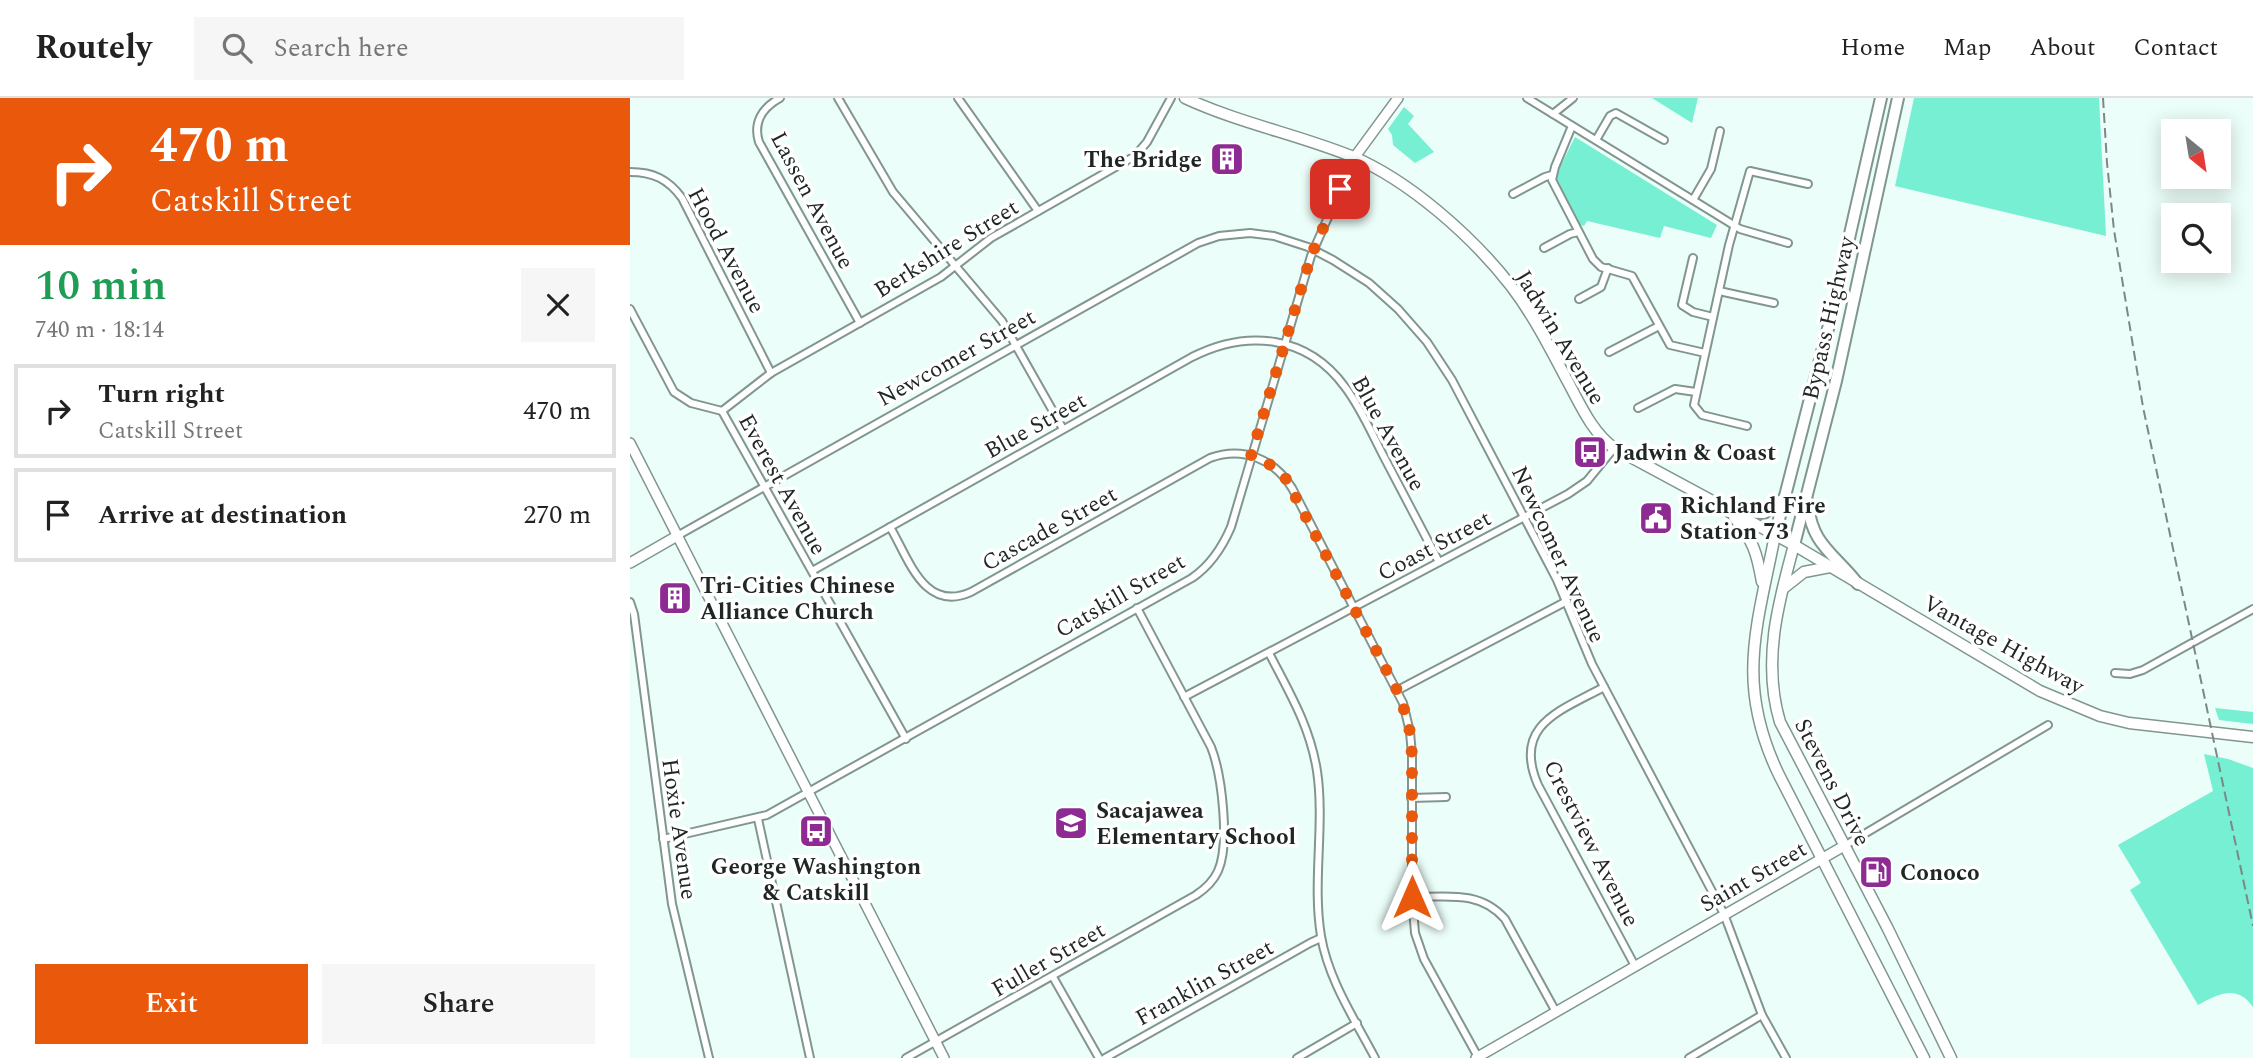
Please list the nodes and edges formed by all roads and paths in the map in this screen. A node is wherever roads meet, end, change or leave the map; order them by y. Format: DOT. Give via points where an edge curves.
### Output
graph roads {
  1 [pos="779,98"];
  2 [pos="838,98"];
  3 [pos="958,98"];
  4 [pos="1171,98"];
  5 [pos="1185,98"];
  6 [pos="1398,98"];
  7 [pos="1527,98"];
  8 [pos="1573,98"];
  9 [pos="1881,98"];
  10 [pos="1898,98"];
  11 [pos="1553,114"];
  12 [pos="1572,126"];
  13 [pos="1720,131"];
  14 [pos="1596,140"];
  15 [pos="1664,140"];
  16 [pos="1354,158"];
  17 [pos="630,172"];
  18 [pos="1552,176"];
  19 [pos="1808,184"];
  20 [pos="1513,194"];
  21 [pos="1693,200"];
  22 [pos="1038,211"];
  23 [pos="1734,225"];
  24 [pos="1578,232"];
  25 [pos="1788,243"];
  26 [pos="1544,248"];
  27 [pos="1313,250"];
  28 [pos="1693,258"];
  29 [pos="956,266"];
  30 [pos="1608,268"];
  31 [pos="1719,291"];
  32 [pos="1579,299"];
  33 [pos="1774,303"];
  34 [pos="630,309"];
  35 [pos="1713,317"];
  36 [pos="860,323"];
  37 [pos="1658,326"];
  38 [pos="1285,344"];
  39 [pos="1017,345"];
  40 [pos="1609,352"];
  41 [pos="1705,353"];
  42 [pos="771,373"];
  43 [pos="1696,392"];
  44 [pos="1638,408"];
  45 [pos="722,411"];
  46 [pos="1746,426"];
  47 [pos="1063,429"];
  48 [pos="630,443"];
  49 [pos="1614,447"];
  50 [pos="1251,456"];
  51 [pos="764,487"];
  52 [pos="1808,491"];
  53 [pos="1786,497"];
  54 [pos="1730,512"];
  55 [pos="1525,517"];
  56 [pos="890,527"];
  57 [pos="1775,535"];
  58 [pos="677,536"];
  59 [pos="1794,545"];
  60 [pos="1439,562"];
  61 [pos="630,563"];
  62 [pos="1829,567"];
  63 [pos="812,571"];
  64 [pos="1858,584"];
  65 [pos="1763,589"];
  66 [pos="1783,590"];
  67 [pos="1567,601"];
  68 [pos="630,603"];
  69 [pos="1354,607"];
  70 [pos="1138,608"];
  71 [pos="2253,609"];
  72 [pos="1269,653"];
  73 [pos="2115,673"];
  74 [pos="1604,687"];
  75 [pos="1398,690"];
  76 [pos="1184,697"];
  77 [pos="2048,725"];
  78 [pos="2253,737"];
  79 [pos="906,739"];
  80 [pos="808,793"];
  81 [pos="1446,797"];
  82 [pos="1411,798"];
  83 [pos="749,810"];
  84 [pos="754,819"];
  85 [pos="663,839"];
  86 [pos="1844,846"];
  87 [pos="1823,858"];
  88 [pos="1412,897"];
  89 [pos="1724,914"];
  90 [pos="1321,939"];
  91 [pos="1635,966"];
  92 [pos="1053,977"];
  93 [pos="1556,1012"];
  94 [pos="1762,1015"];
  95 [pos="1357,1023"];
  96 [pos="936,1043"];
  97 [pos="709,1058"];
  98 [pos="810,1058"];
  99 [pos="906,1058"];
  100 [pos="943,1058"];
  101 [pos="1099,1058"];
  102 [pos="1105,1058"];
  103 [pos="1297,1058"];
  104 [pos="1375,1058"];
  105 [pos="1477,1058"];
  106 [pos="1689,1058"];
  107 [pos="1786,1058"];
  108 [pos="1924,1058"];
  109 [pos="1951,1058"];
  1 -- 36 [label="street, Lassen Avenue" via="760,116 759,142"];
  2 -- 29 [label="street" via="893,192"];
  3 -- 22 [label="street"];
  4 -- 22 [label="street, Berkshire Street" via="1135,156"];
  5 -- 16 [label="main road, Jadwin Avenue"];
  6 -- 16 [label="main road, Catskill Street"];
  7 -- 11 [label="street"];
  8 -- 11 [label="street"];
  9 -- 53 [label="highway, Bypass Highway"];
  10 -- 52 [label="highway, Bypass Highway"];
  11 -- 12 [label="street"];
  12 -- 14 [label="street"];
  12 -- 18 [label="street"];
  13 -- 21 [label="street" via="1711,169"];
  14 -- 15 [label="street" via="1616,113"];
  14 -- 21 [label="street"];
  16 -- 27 [label="street, Catskill Street"];
  16 -- 49 [label="main road, Jadwin Avenue" via="1446,218 1493,264 1529,313 1587,418"];
  17 -- 42 [label="street, Hood Avenue" via="655,175 682,198"];
  18 -- 20 [label="street"];
  18 -- 24 [label="street"];
  19 -- 23 [label="street" via="1750,171"];
  21 -- 23 [label="street"];
  22 -- 29 [label="street, Berkshire Street" via="991,238"];
  23 -- 25 [label="street"];
  23 -- 31 [label="street"];
  24 -- 26 [label="street"];
  24 -- 30 [label="street" via="1595,263"];
  27 -- 38 [label="street, Catskill Street"];
  27 -- 39 [label="street, Newcomer Street" via="1264,234 1207,239"];
  27 -- 55 [label="street, Newcomer Avenue" via="1369,283 1427,342"];
  28 -- 35 [label="street" via="1682,305"];
  29 -- 36 [label="street, Berkshire Street"];
  29 -- 39 [label="street"];
  30 -- 32 [label="street" via="1601,287"];
  30 -- 37 [label="street" via="1632,276"];
  31 -- 33 [label="street"];
  31 -- 35 [label="street"];
  34 -- 45 [label="street, Everest Avenue" via="674,393 691,404"];
  35 -- 41 [label="street"];
  36 -- 42 [label="street, Berkshire Street"];
  37 -- 40 [label="street"];
  37 -- 41 [label="street" via="1670,345"];
  38 -- 47 [label="street, Blue Street" via="1239,340 1213,347"];
  38 -- 50 [label="street, Catskill Street"];
  38 -- 60 [label="street, Blue Avenue" via="1320,361 1345,386"];
  39 -- 47 [label="street"];
  39 -- 51 [label="street, Newcomer Street"];
  41 -- 43 [label="street"];
  42 -- 45 [label="street, Berkshire Street"];
  43 -- 44 [label="street" via="1675,389"];
  43 -- 46 [label="street" via="1694,406 1700,414"];
  45 -- 51 [label="street, Everest Avenue"];
  47 -- 56 [label="street, Blue Street"];
  48 -- 58 [label="main road"];
  49 -- 54 [label="main road, Jadwin Avenue"];
  49 -- 55 [label="street, Coast Street" via="1587,481"];
  50 -- 56 [label="street, Cascade Street" via="1235,453 1210,458 971,592 953,597 936,594 922,583"];
  50 -- 69 [label="street" via="1286,479"];
  50 -- 70 [label="street, Catskill Street" via="1231,527 1216,556 1199,573"];
  51 -- 58 [label="street, Newcomer Street"];
  51 -- 63 [label="street, Everest Avenue"];
  52 -- 59 [label="highway, Bypass Highway"];
  52 -- 64 [label="highway" via="1809,520 1816,536"];
  53 -- 54 [label="highway" via="1764,513"];
  53 -- 57 [label="highway, Bypass Highway"];
  54 -- 57 [label="main road, Jadwin Avenue"];
  54 -- 65 [label="main road" via="1756,549"];
  55 -- 60 [label="street, Coast Street"];
  55 -- 67 [label="street, Newcomer Avenue"];
  56 -- 63 [label="street, Blue Street"];
  57 -- 59 [label="main road, Jadwin Avenue"];
  57 -- 65 [label="main road, Stevens Drive"];
  58 -- 61 [label="main road, Newcomer Street"];
  58 -- 80 [label="main road"];
  59 -- 62 [label="main road, Vantage Highway"];
  59 -- 66 [label="main road, Stevens Drive"];
  60 -- 69 [label="street, Coast Street"];
  62 -- 64 [label="main road, Vantage Highway"];
  62 -- 66 [label="main road" via="1801,573"];
  63 -- 79 [label="street, Everest Avenue"];
  64 -- 78 [label="main road, Vantage Highway" via="2027,684 2075,706 2129,723"];
  65 -- 87 [label="main road, Stevens Drive" via="1752,650 1757,715 1770,756"];
  66 -- 86 [label="main road, Stevens Drive" via="1771,662 1777,711 1788,742"];
  67 -- 74 [label="street, Newcomer Avenue"];
  67 -- 75 [label="street"];
  68 -- 85 [label="street, Hoxie Avenue"];
  69 -- 72 [label="street, Coast Street"];
  69 -- 75 [label="street"];
  70 -- 76 [label="street"];
  70 -- 79 [label="street, Catskill Street"];
  71 -- 73 [label="street" via="2143,670"];
  72 -- 76 [label="street, Coast Street"];
  72 -- 90 [label="street" via="1304,720 1317,773"];
  74 -- 89 [label="street, Newcomer Avenue"];
  74 -- 91 [label="street, Crestview Avenue" via="1544,722 1532,742 1530,762"];
  75 -- 82 [label="street" via="1410,732"];
  76 -- 92 [label="street, Fuller Street" via="1215,758 1222,786 1223,853 1217,873 1206,888"];
  77 -- 86 [label="street, Saint Street"];
  79 -- 80 [label="street, Catskill Street"];
  80 -- 84 [label="street, Catskill Street"];
  80 -- 96 [label="main road"];
  81 -- 82 [label="street"];
  82 -- 88 [label="street"];
  83 -- 84 [label="street"];
  84 -- 85 [label="street, Catskill Street"];
  84 -- 98 [label="street"];
  85 -- 97 [label="street, Hoxie Avenue" via="672,904"];
  86 -- 87 [label="main road, Saint Street"];
  86 -- 109 [label="main road, Stevens Drive"];
  87 -- 89 [label="main road, Saint Street"];
  87 -- 108 [label="main road, Stevens Drive"];
  88 -- 93 [label="street" via="1474,898 1496,909"];
  88 -- 105 [label="street" via="1415,933 1424,959"];
  89 -- 91 [label="main road, Saint Street"];
  89 -- 94 [label="street, Newcomer Avenue"];
  90 -- 95 [label="street"];
  90 -- 102 [label="street, Franklin Street"];
  91 -- 93 [label="main road, Saint Street"];
  92 -- 96 [label="street, Fuller Street"];
  92 -- 101 [label="street"];
  93 -- 105 [label="main road, Saint Street"];
  94 -- 106 [label="street"];
  94 -- 107 [label="street, Newcomer Avenue"];
  95 -- 103 [label="street"];
  95 -- 104 [label="street"];
  96 -- 99 [label="street, Fuller Street"];
  96 -- 100 [label="main road"];
}
